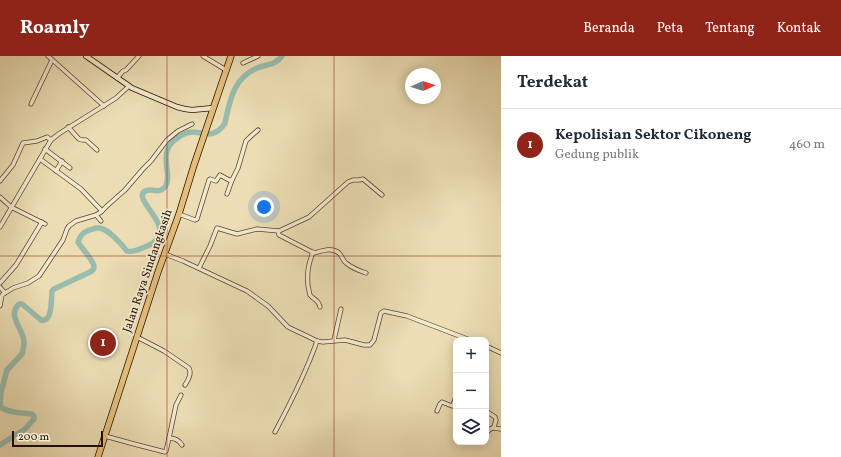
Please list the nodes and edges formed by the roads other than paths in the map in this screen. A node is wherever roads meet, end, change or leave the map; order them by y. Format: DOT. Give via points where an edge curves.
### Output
graph roads {
  1 [pos="48,56"];
  2 [pos="86,56"];
  3 [pos="138,56"];
  4 [pos="203,56"];
  5 [pos="231,56"];
  6 [pos="258,56"];
  7 [pos="92,58"];
  8 [pos="52,60"];
  9 [pos="243,63"];
  10 [pos="226,70"];
  11 [pos="117,78"];
  12 [pos="129,86"];
  13 [pos="31,104"];
  14 [pos="104,106"];
  15 [pos="213,108"];
  16 [pos="192,124"];
  17 [pos="68,127"];
  18 [pos="258,130"];
  19 [pos="49,138"];
  20 [pos="46,149"];
  21 [pos="97,150"];
  22 [pos="40,159"];
  23 [pos="62,161"];
  24 [pos="70,168"];
  25 [pos="56,171"];
  26 [pos="232,180"];
  27 [pos="0,181"];
  28 [pos="227,194"];
  29 [pos="382,195"];
  30 [pos="0,197"];
  31 [pos="11,207"];
  32 [pos="102,211"];
  33 [pos="178,214"];
  34 [pos="96,215"];
  35 [pos="101,221"];
  36 [pos="0,227"];
  37 [pos="278,231"];
  38 [pos="313,252"];
  39 [pos="165,254"];
  40 [pos="199,268"];
  41 [pos="366,273"];
  42 [pos="0,283"];
  43 [pos="0,287"];
  44 [pos="4,292"];
  45 [pos="0,306"];
  46 [pos="320,307"];
  47 [pos="341,309"];
  48 [pos="137,337"];
  49 [pos="462,337"];
  50 [pos="334,340"];
  51 [pos="317,341"];
  52 [pos="489,347"];
  53 [pos="501,353"];
  54 [pos="185,385"];
  55 [pos="181,395"];
  56 [pos="453,404"];
  57 [pos="437,411"];
  58 [pos="489,413"];
  59 [pos="493,428"];
  60 [pos="501,429"];
  61 [pos="489,430"];
  62 [pos="275,432"];
  63 [pos="105,436"];
  64 [pos="169,438"];
  65 [pos="182,445"];
  66 [pos="98,457"];
  1 -- 8 [label="street"];
  2 -- 7 [label="main road"];
  3 -- 11 [label="street"];
  4 -- 10 [label="street"];
  5 -- 10 [label="highway, Jalan Raya Sindangkasih"];
  6 -- 9 [label="street"];
  7 -- 11 [label="main road"];
  8 -- 13 [label="street"];
  8 -- 14 [label="street"];
  10 -- 15 [label="highway, Jalan Raya Sindangkasih"];
  11 -- 12 [label="main road"];
  12 -- 14 [label="street"];
  12 -- 15 [label="main road" via="181,109"];
  14 -- 17 [label="street"];
  15 -- 33 [label="highway, Jalan Raya Sindangkasih"];
  16 -- 32 [label="street" via="172,135 125,190"];
  17 -- 19 [label="street"];
  17 -- 21 [label="street" via="80,140 86,140"];
  18 -- 26 [label="street" via="246,141"];
  19 -- 20 [label="street"];
  19 -- 27 [label="street" via="22,143 14,163"];
  20 -- 22 [label="street"];
  20 -- 23 [label="street"];
  22 -- 25 [label="street"];
  22 -- 31 [label="street"];
  23 -- 24 [label="street"];
  23 -- 25 [label="street"];
  25 -- 32 [label="street"];
  26 -- 28 [label="street"];
  26 -- 33 [label="street" via="220,175 216,181 209,180 197,219"];
  29 -- 37 [label="street" via="363,179 350,181 309,217"];
  30 -- 31 [label="street"];
  31 -- 36 [label="street"];
  31 -- 42 [label="street" via="44,223"];
  32 -- 34 [label="street"];
  33 -- 39 [label="highway, Jalan Raya Sindangkasih"];
  34 -- 35 [label="street"];
  34 -- 44 [label="street" via="68,227 63,240 39,276"];
  37 -- 38 [label="street" via="279,236"];
  37 -- 40 [label="street" via="257,230 237,234 217,228"];
  38 -- 41 [label="street" via="325,250 338,253 347,264"];
  38 -- 46 [label="street" via="307,270 308,289"];
  39 -- 40 [label="street"];
  39 -- 48 [label="highway, Jalan Raya Sindangkasih"];
  40 -- 51 [label="street" via="247,291 268,306 288,327"];
  43 -- 44 [label="street"];
  44 -- 45 [label="street"];
  47 -- 50 [label="street"];
  48 -- 54 [label="street" via="187,367 190,370"];
  48 -- 63 [label="highway, Jalan Raya Sindangkasih"];
  49 -- 50 [label="street" via="417,319 384,311 380,314 372,344"];
  50 -- 51 [label="street"];
  51 -- 62 [label="street" via="303,378"];
  52 -- 53 [label="street"];
  55 -- 64 [label="street" via="176,405"];
  56 -- 57 [label="street" via="452,406 443,402"];
  58 -- 59 [label="street" via="496,418"];
  59 -- 60 [label="street"];
  59 -- 61 [label="street"];
  63 -- 64 [label="street" via="164,452"];
  63 -- 66 [label="highway, Jalan Raya Sindangkasih"];
  64 -- 65 [label="street" via="176,439"];
}
